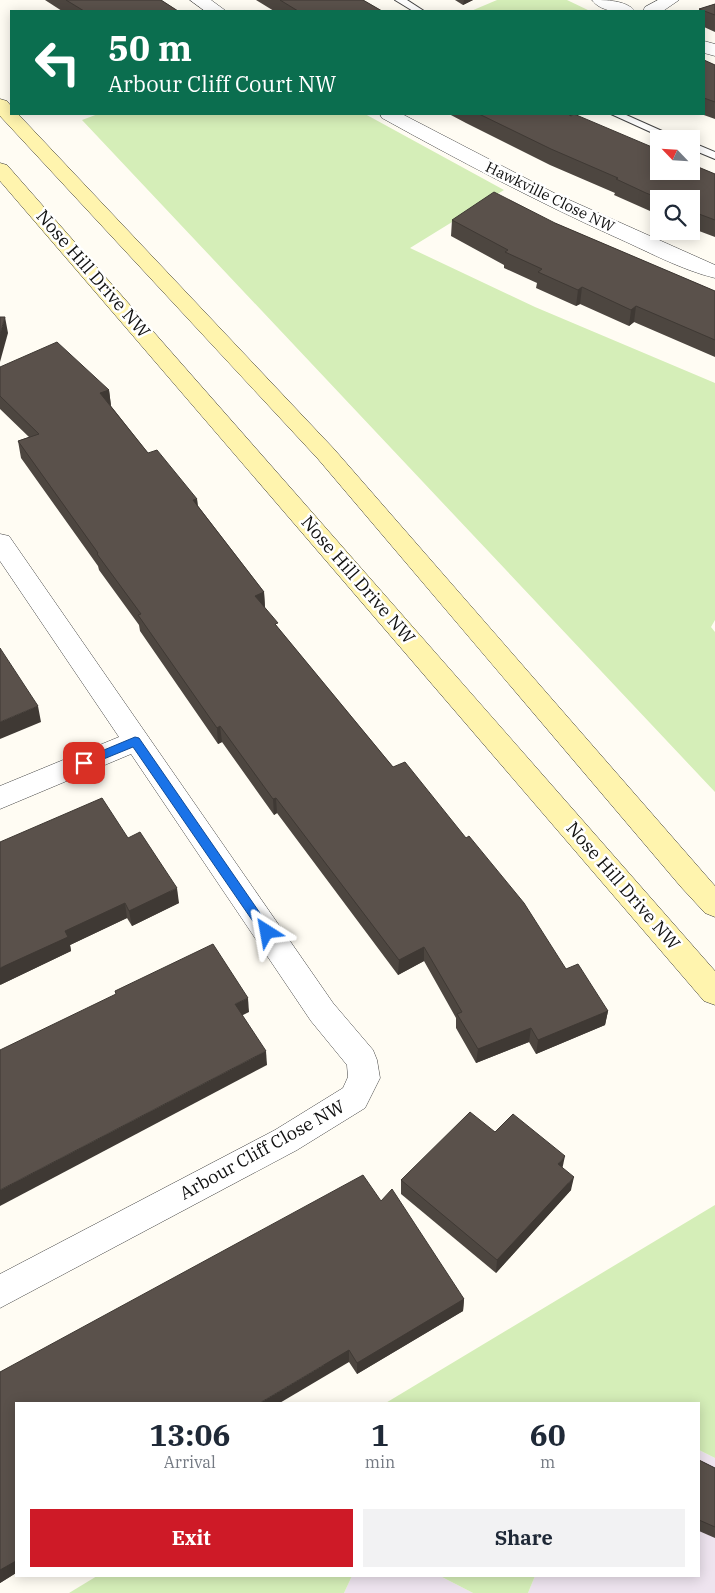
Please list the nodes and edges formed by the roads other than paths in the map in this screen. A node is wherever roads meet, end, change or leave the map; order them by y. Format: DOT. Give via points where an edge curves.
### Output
graph roads {
  1 [pos="200,0"];
  2 [pos="400,0"];
  3 [pos="670,0"];
  4 [pos="215,10"];
  5 [pos="417,10"];
  6 [pos="653,10"];
  7 [pos="0,104"];
  8 [pos="10,115"];
  9 [pos="10,115"];
  10 [pos="391,115"];
  11 [pos="618,115"];
  12 [pos="654,130"];
  13 [pos="700,150"];
  14 [pos="715,156"];
  15 [pos="0,169"];
  16 [pos="715,272"];
  17 [pos="0,542"];
  18 [pos="135,741"];
  19 [pos="0,798"];
  20 [pos="715,905"];
  21 [pos="715,992"];
  22 [pos="0,1292"];
  1 -- 4 [label="street"];
  2 -- 5 [label="lane"];
  3 -- 6 [label="street"];
  7 -- 9 [label="main road"];
  8 -- 20 [label="main road" via="326,454"];
  10 -- 16 [label="street, Hawkville Close NW" via="512,182"];
  11 -- 12 [label="lane"];
  13 -- 14 [label="lane"];
  15 -- 21 [label="main road, Nose Hill Drive NW"];
  17 -- 18 [label="street, Arbour Cliff Close NW"];
  18 -- 19 [label="street"];
  18 -- 22 [label="street, Arbour Cliff Close NW" via="322,1012 362,1060 364,1078 354,1098 286,1140"];
}
